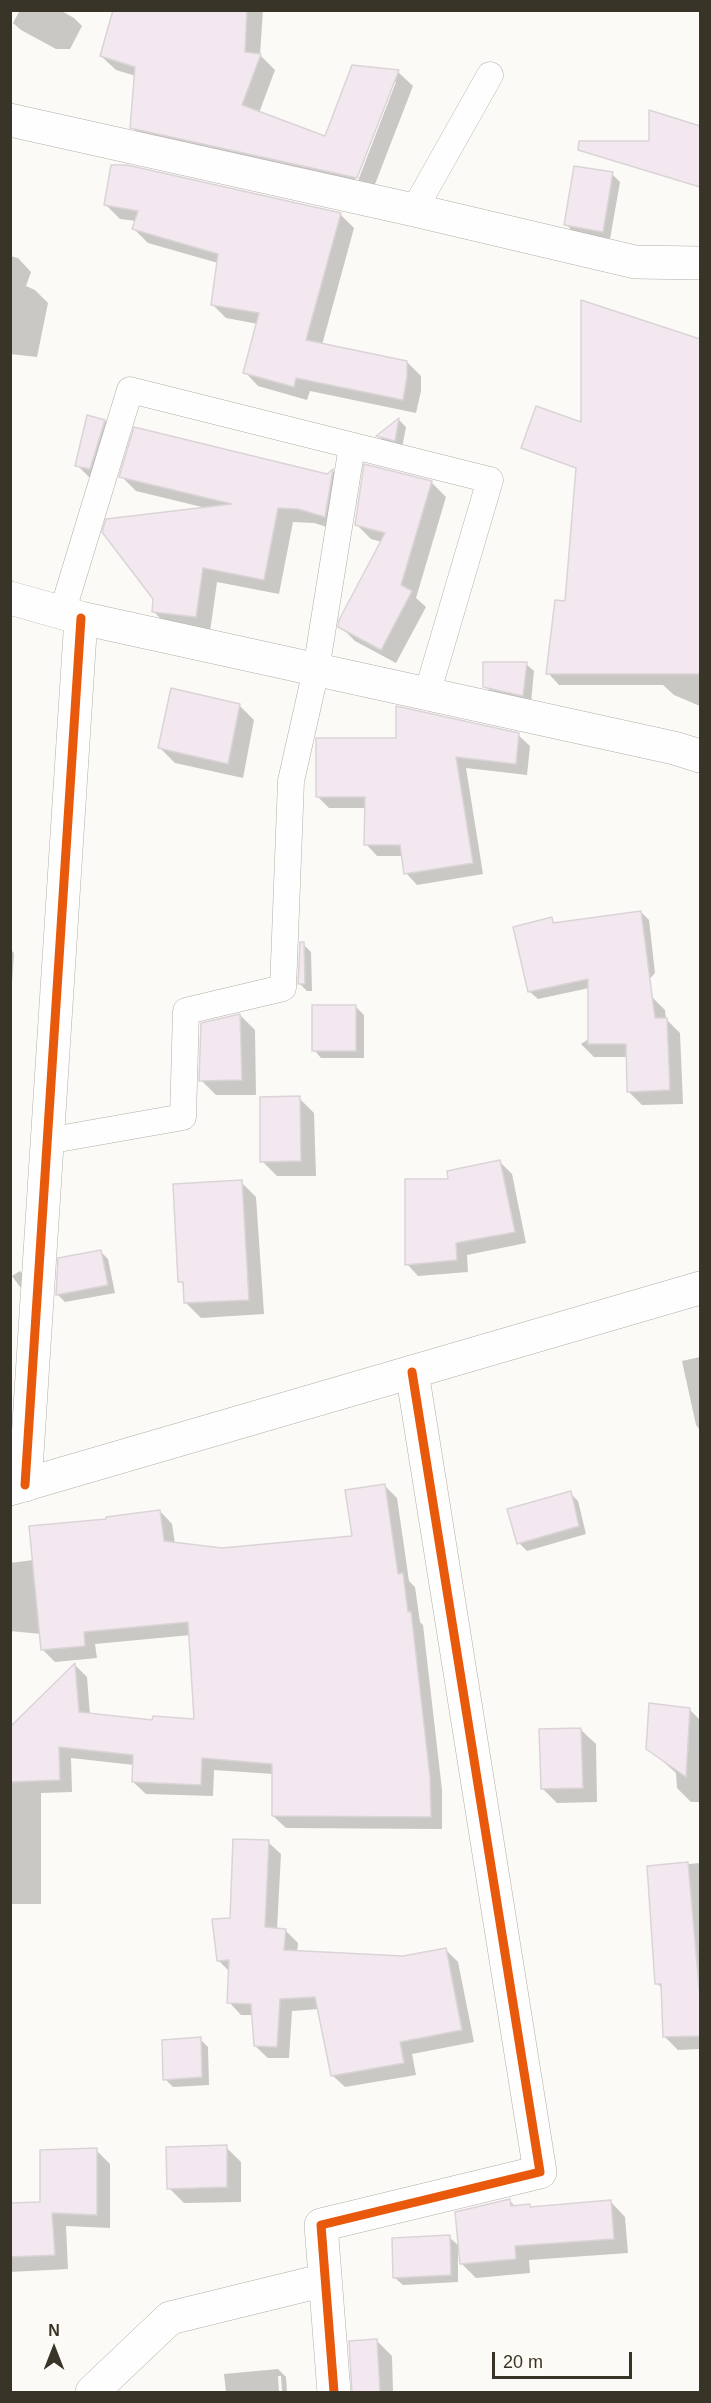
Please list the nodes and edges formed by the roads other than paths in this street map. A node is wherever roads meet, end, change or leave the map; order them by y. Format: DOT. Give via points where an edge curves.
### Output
graph roads {
  1 [pos="490,75"];
  2 [pos="10,120"];
  3 [pos="414,210"];
  4 [pos="700,263"];
  5 [pos="352,446"];
  6 [pos="10,598"];
  7 [pos="71,615"];
  8 [pos="316,670"];
  9 [pos="427,694"];
  10 [pos="700,756"];
  11 [pos="47,1141"];
  12 [pos="700,1288"];
  13 [pos="412,1372"];
  14 [pos="18,1487"];
  15 [pos="325,2280"];
  16 [pos="92,2392"];
  17 [pos="334,2392"];
  1 -- 3 [label="lane"];
  2 -- 3 [label="street"];
  3 -- 4 [label="street" via="635,262"];
  5 -- 7 [label="lane" via="130,390"];
  5 -- 8 [label="lane"];
  5 -- 9 [label="lane" via="490,480"];
  6 -- 7 [label="street"];
  7 -- 8 [label="street"];
  7 -- 11 [label="street"];
  8 -- 9 [label="street"];
  8 -- 11 [label="lane" via="291,781 284,988 186,1011 183,1117"];
  9 -- 10 [label="street"];
  11 -- 14 [label="street"];
  12 -- 13 [label="street"];
  13 -- 14 [label="street"];
  13 -- 15 [label="street" via="540,2172 321,2225"];
  15 -- 16 [label="street" via="170,2318"];
  15 -- 17 [label="street"];
}
